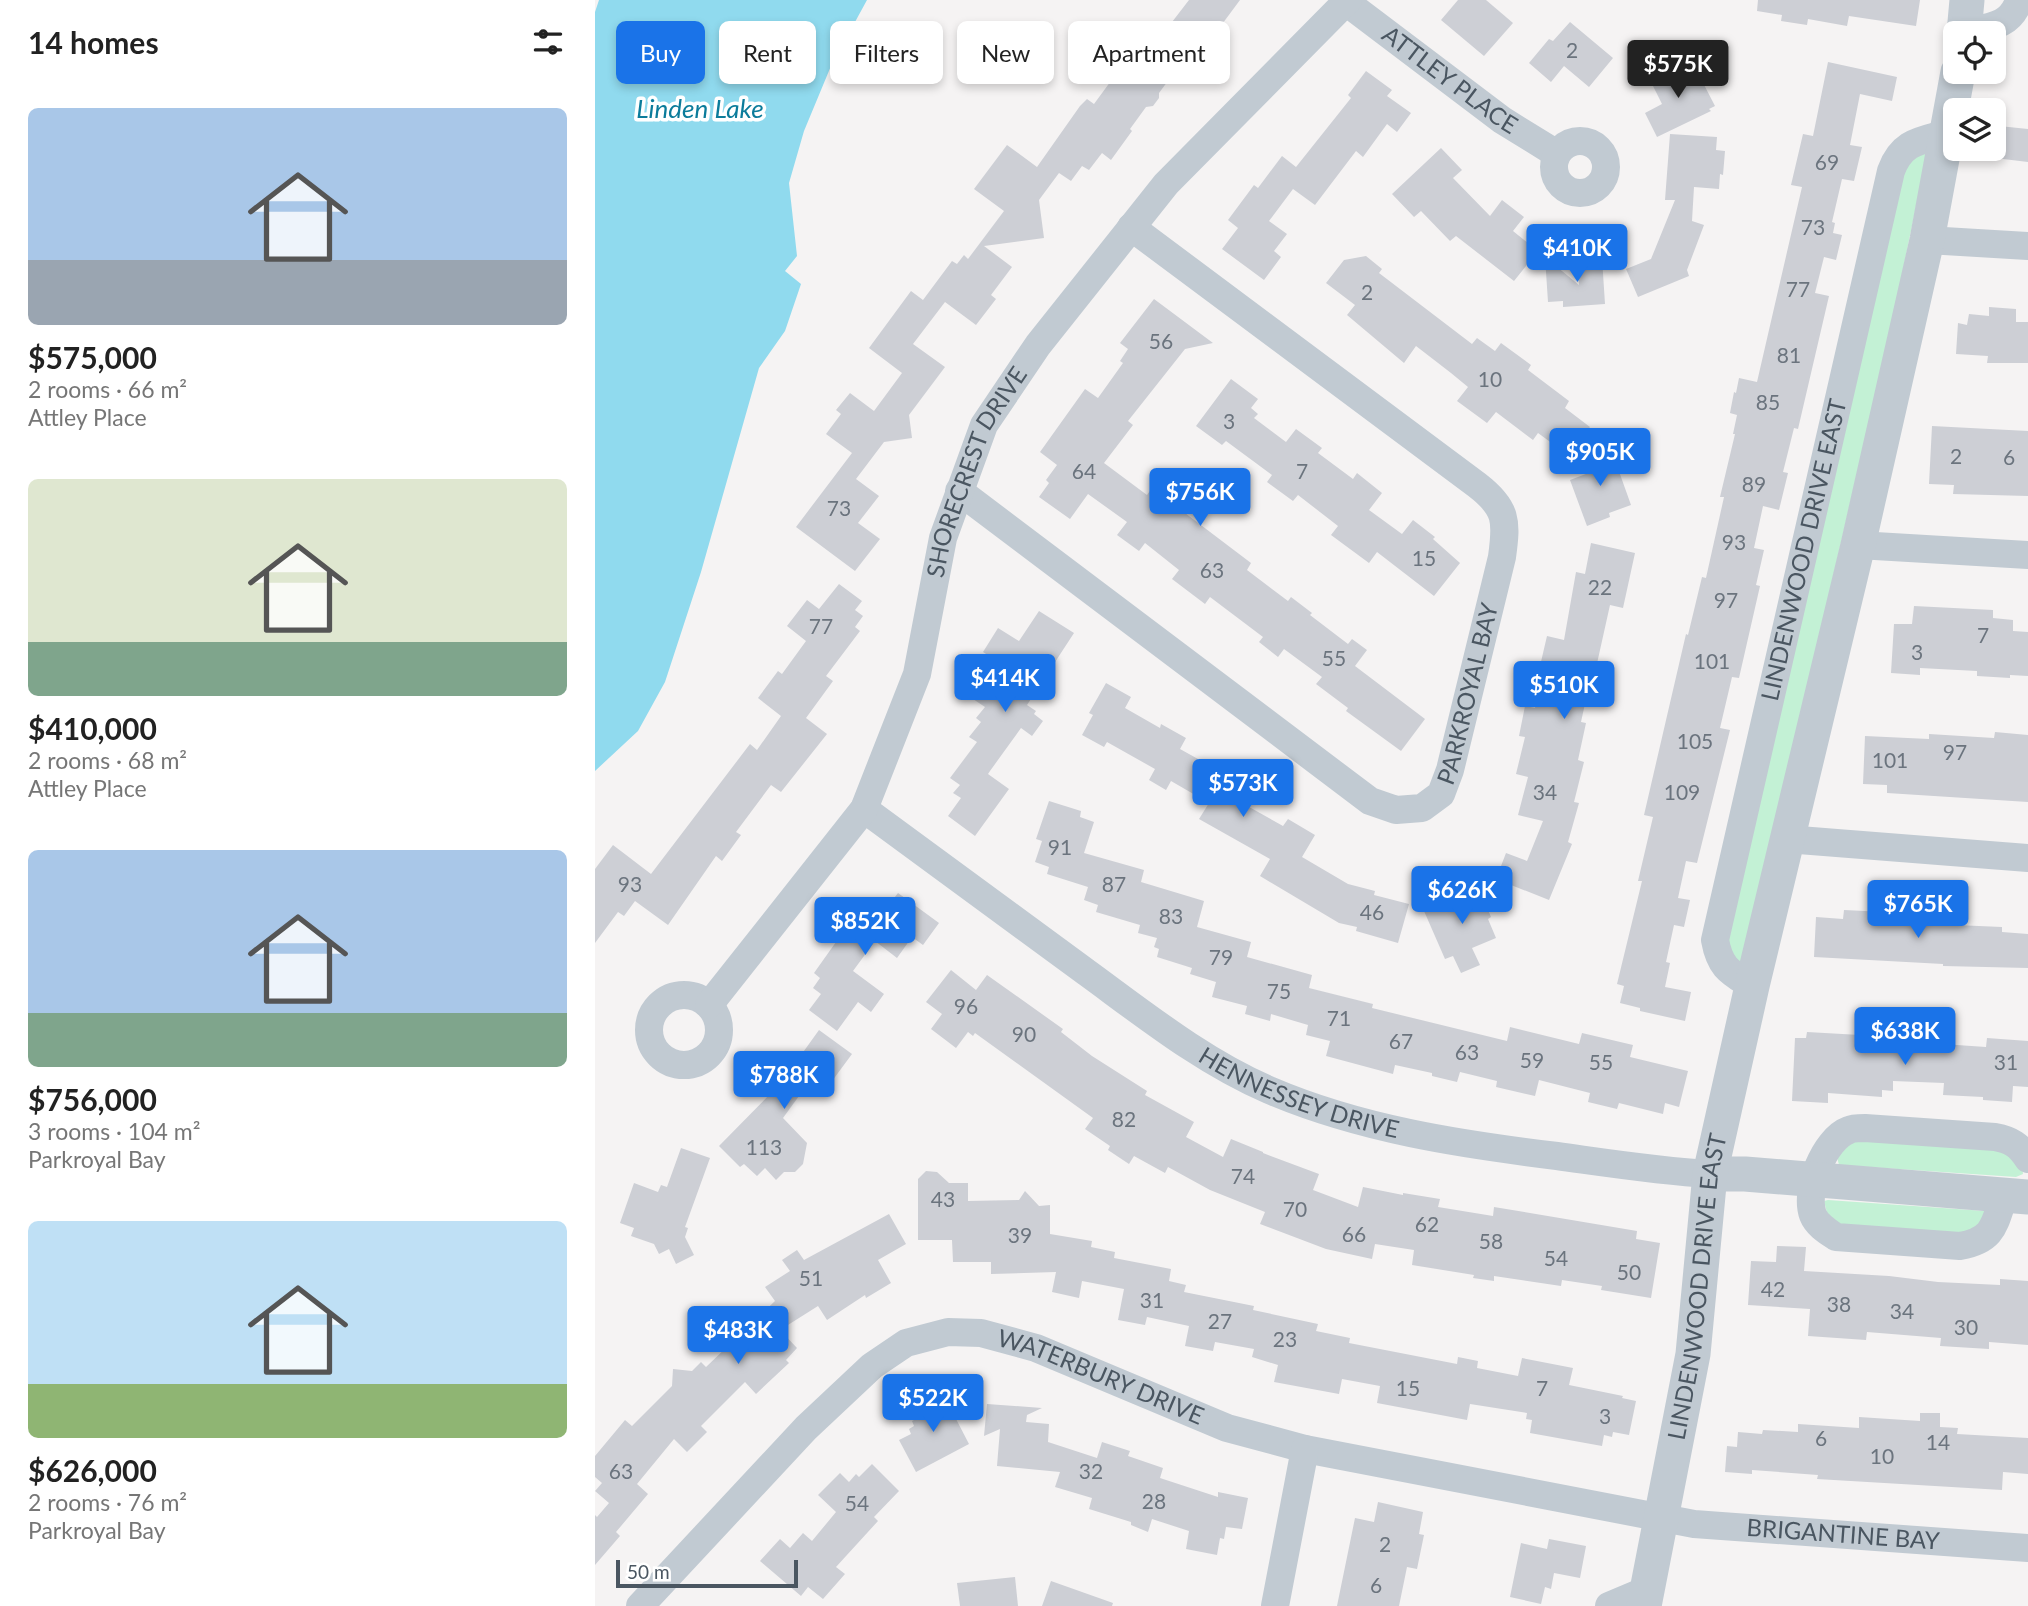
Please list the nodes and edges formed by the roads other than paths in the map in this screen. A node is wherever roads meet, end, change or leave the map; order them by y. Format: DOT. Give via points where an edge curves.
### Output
graph roads {
  1 [pos="2019,0"];
  2 [pos="1347,1"];
  3 [pos="2006,21"];
  4 [pos="1943,134"];
  5 [pos="1557,154"];
  6 [pos="1943,158"];
  7 [pos="1131,227"];
  8 [pos="1927,240"];
  9 [pos="2028,246"];
  10 [pos="959,491"];
  11 [pos="1857,545"];
  12 [pos="2028,555"];
  13 [pos="864,809"];
  14 [pos="1786,839"];
  15 [pos="2028,858"];
  16 [pos="1752,986"];
  17 [pos="709,1005"];
  18 [pos="2028,1159"];
  19 [pos="1710,1174"];
  20 [pos="1812,1180"];
  21 [pos="2016,1196"];
  22 [pos="1305,1449"];
  23 [pos="1660,1517"];
  24 [pos="2028,1548"];
  25 [pos="1645,1598"];
  26 [pos="640,1606"];
  27 [pos="1275,1606"];
  28 [pos="1609,1606"];
  1 -- 3 [label="street"];
  2 -- 5 [label="street, ATTLEY PLACE" via="1502,120"];
  2 -- 7 [label="street, SHORECREST DRIVE" via="1166,184"];
  4 -- 16 [label="street, LINDENWOOD DRIVE EAST" via="1913,143 1896,156 1888,184 1715,940 1726,969"];
  6 -- 8 [label="street, LINDENWOOD DRIVE EAST"];
  7 -- 10 [label="street, SHORECREST DRIVE" via="1038,345 984,425"];
  7 -- 10 [label="street, PARKROYAL BAY" via="1493,497 1504,513 1502,557 1441,794 1422,808 1396,810 1370,801"];
  8 -- 9 [label="street"];
  8 -- 11 [label="street, LINDENWOOD DRIVE EAST"];
  10 -- 13 [label="street, SHORECREST DRIVE" via="943,538 917,674"];
  11 -- 12 [label="street"];
  11 -- 14 [label="street, LINDENWOOD DRIVE EAST"];
  13 -- 17 [label="street, SHORECREST DRIVE"];
  13 -- 19 [label="street, HENNESSEY DRIVE" via="1195,1052 1267,1089 1362,1123 1433,1138"];
  14 -- 15 [label="street"];
  14 -- 16 [label="street, LINDENWOOD DRIVE EAST"];
  16 -- 19 [label="street, LINDENWOOD DRIVE EAST"];
  18 -- 20 [label="street, HENNESSEY DRIVE" via="2020,1146 2008,1139 1865,1128 1849,1130 1838,1138"];
  19 -- 20 [label="street, HENNESSEY DRIVE"];
  19 -- 23 [label="street, LINDENWOOD DRIVE EAST" via="1693,1354"];
  20 -- 21 [label="street, HENNESSEY DRIVE"];
  20 -- 21 [label="street, HENNESSEY DRIVE" via="1812,1213 1836,1237 1960,1246 1976,1243 1988,1235"];
  22 -- 23 [label="street, WATERBURY DRIVE"];
  22 -- 26 [label="street, WATERBURY DRIVE" via="1227,1427 1035,1348 981,1333 948,1332 906,1343 872,1366 806,1428"];
  22 -- 27 [label="street"];
  23 -- 24 [label="street, BRIGANTINE BAY" via="1694,1524"];
  23 -- 25 [label="street, LINDENWOOD DRIVE EAST"];
  25 -- 28 [label="street, LINDENWOOD DRIVE EAST"];
}
